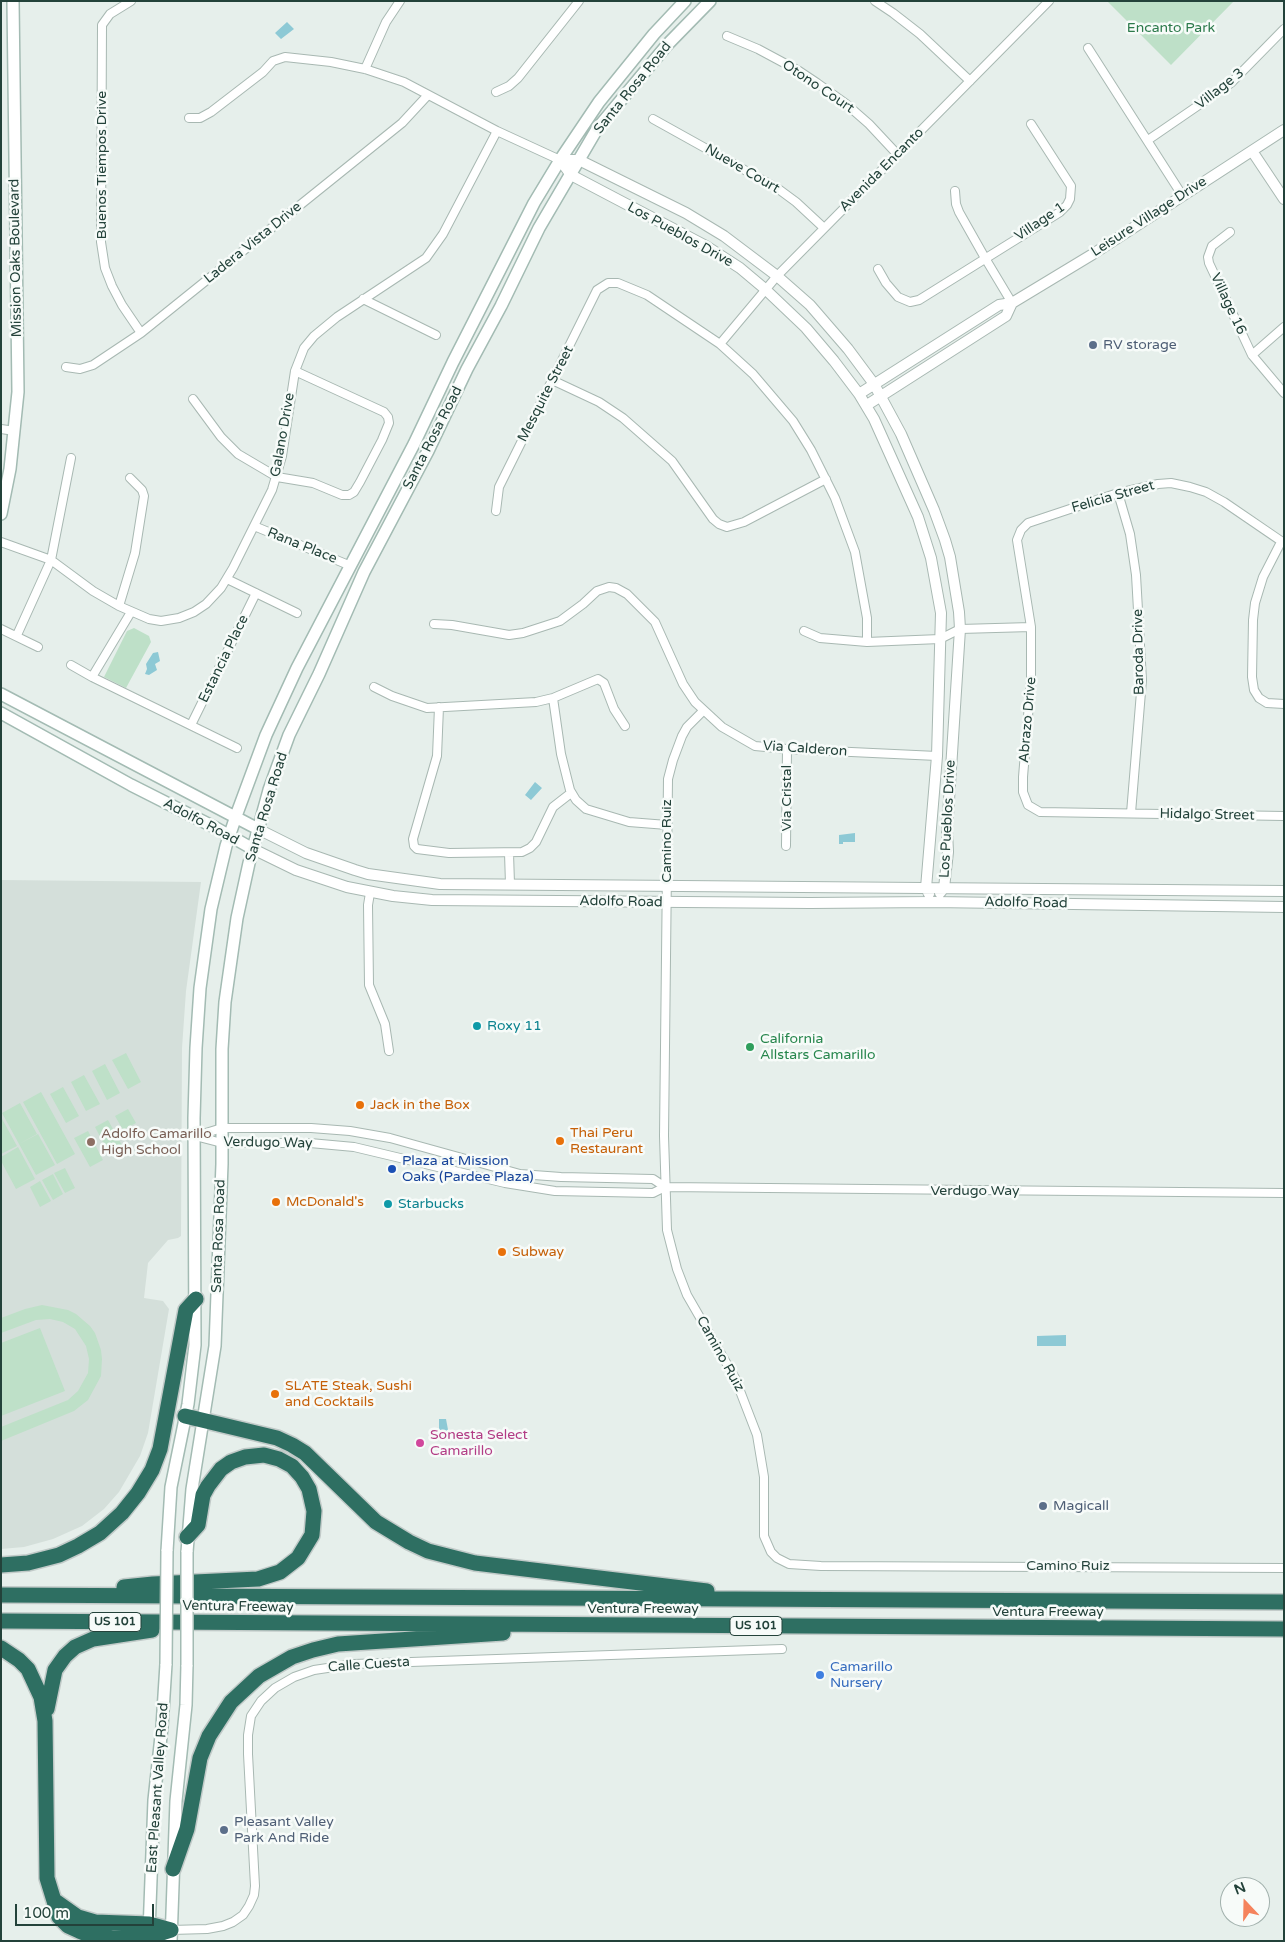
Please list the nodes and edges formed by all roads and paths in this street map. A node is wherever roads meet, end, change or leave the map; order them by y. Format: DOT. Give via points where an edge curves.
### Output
graph roads {
  1 [pos="13,1"];
  2 [pos="131,1"];
  3 [pos="400,1"];
  4 [pos="579,1"];
  5 [pos="685,1"];
  6 [pos="710,1"];
  7 [pos="875,1"];
  8 [pos="1036,1"];
  9 [pos="1046,4"];
  10 [pos="1284,29"];
  11 [pos="727,36"];
  12 [pos="1088,48"];
  13 [pos="365,69"];
  14 [pos="970,81"];
  15 [pos="496,92"];
  16 [pos="427,96"];
  17 [pos="188,118"];
  18 [pos="653,119"];
  19 [pos="1031,124"];
  20 [pos="1284,130"];
  21 [pos="497,131"];
  22 [pos="1148,140"];
  23 [pos="1252,151"];
  24 [pos="898,154"];
  25 [pos="560,160"];
  26 [pos="579,160"];
  27 [pos="571,175"];
  28 [pos="955,191"];
  29 [pos="1182,195"];
  30 [pos="1284,199"];
  31 [pos="824,228"];
  32 [pos="1230,232"];
  33 [pos="985,258"];
  34 [pos="878,269"];
  35 [pos="777,276"];
  36 [pos="765,289"];
  37 [pos="363,298"];
  38 [pos="1012,303"];
  39 [pos="1284,327"];
  40 [pos="141,333"];
  41 [pos="436,335"];
  42 [pos="720,344"];
  43 [pos="1252,355"];
  44 [pos="919,356"];
  45 [pos="66,367"];
  46 [pos="926,369"];
  47 [pos="295,371"];
  48 [pos="552,380"];
  49 [pos="874,384"];
  50 [pos="1284,393"];
  51 [pos="859,394"];
  52 [pos="881,396"];
  53 [pos="193,399"];
  54 [pos="867,405"];
  55 [pos="1,428"];
  56 [pos="15,431"];
  57 [pos="71,458"];
  58 [pos="277,477"];
  59 [pos="130,478"];
  60 [pos="826,479"];
  61 [pos="1118,493"];
  62 [pos="496,511"];
  63 [pos="1,514"];
  64 [pos="254,526"];
  65 [pos="1021,530"];
  66 [pos="1,542"];
  67 [pos="1283,542"];
  68 [pos="50,560"];
  69 [pos="351,566"];
  70 [pos="227,579"];
  71 [pos="256,593"];
  72 [pos="119,606"];
  73 [pos="131,612"];
  74 [pos="297,613"];
  75 [pos="434,624"];
  76 [pos="1031,627"];
  77 [pos="1,629"];
  78 [pos="960,629"];
  79 [pos="804,631"];
  80 [pos="17,635"];
  81 [pos="940,640"];
  82 [pos="867,642"];
  83 [pos="38,647"];
  84 [pos="71,665"];
  85 [pos="92,677"];
  86 [pos="374,687"];
  87 [pos="1,694"];
  88 [pos="553,698"];
  89 [pos="1284,704"];
  90 [pos="439,707"];
  91 [pos="703,711"];
  92 [pos="1,712"];
  93 [pos="191,725"];
  94 [pos="625,726"];
  95 [pos="237,748"];
  96 [pos="787,750"];
  97 [pos="937,756"];
  98 [pos="571,792"];
  99 [pos="1130,813"];
  100 [pos="236,816"];
  101 [pos="1284,816"];
  102 [pos="667,825"];
  103 [pos="258,829"];
  104 [pos="230,836"];
  105 [pos="786,846"];
  106 [pos="253,849"];
  107 [pos="509,853"];
  108 [pos="510,884"];
  109 [pos="667,886"];
  110 [pos="926,888"];
  111 [pos="944,888"];
  112 [pos="1284,891"];
  113 [pos="370,893"];
  114 [pos="667,902"];
  115 [pos="933,902"];
  116 [pos="1284,907"];
  117 [pos="389,1051"];
  118 [pos="222,1128"];
  119 [pos="195,1136"];
  120 [pos="222,1144"];
  121 [pos="665,1187"];
  122 [pos="1284,1193"];
  123 [pos="196,1299"];
  124 [pos="185,1416"];
  125 [pos="204,1420"];
  126 [pos="187,1545"];
  127 [pos="1,1565"];
  128 [pos="1284,1568"];
  129 [pos="1,1595"];
  130 [pos="49,1595"];
  131 [pos="773,1599"];
  132 [pos="1284,1602"];
  133 [pos="1,1621"];
  134 [pos="228,1624"];
  135 [pos="586,1625"];
  136 [pos="1284,1629"];
  137 [pos="1,1648"];
  138 [pos="782,1649"];
  139 [pos="166,1664"];
  140 [pos="187,1665"];
  141 [pos="44,1721"];
  142 [pos="173,1869"];
  143 [pos="149,1934"];
  144 [pos="171,1935"];
  1 -- 56 [label="main road, Mission Oaks Boulevard" via="18,392"];
  2 -- 40 [label="street, Buenos Tiempos Drive" via="105,19 102,31 101,242 112,286"];
  3 -- 13 [label="street" via="386,22"];
  4 -- 15 [label="street" via="518,78"];
  5 -- 25 [label="main road, Santa Rosa Road" via="624,70"];
  6 -- 26 [label="main road, Santa Rosa Road" via="635,82 597,129"];
  7 -- 14 [label="street" via="920,34"];
  8 -- 9 [label="street"];
  9 -- 14 [label="street, Avenida Encanto"];
  10 -- 22 [label="street, Village 3" via="1231,83"];
  11 -- 24 [label="street, Otono Court" via="817,83 851,108"];
  12 -- 22 [label="street"];
  13 -- 16 [label="street, Los Pueblos Drive" via="404,82"];
  13 -- 17 [label="street, Los Pueblos Drive" via="285,57 273,61 211,112 200,118"];
  14 -- 24 [label="street, Avenida Encanto"];
  16 -- 21 [label="street, Los Pueblos Drive"];
  16 -- 40 [label="street, Ladera Vista Drive" via="402,123"];
  18 -- 31 [label="street, Nueve Court" via="777,188"];
  19 -- 33 [label="street, Village 1" via="1067,178 1071,186 1070,200 1060,212"];
  20 -- 23 [label="street, Leisure Village Drive"];
  21 -- 25 [label="street, Los Pueblos Drive"];
  21 -- 37 [label="street, Galano Drive" via="435,246 420,262"];
  22 -- 29 [label="street"];
  23 -- 29 [label="street, Leisure Village Drive"];
  23 -- 30 [label="street"];
  24 -- 31 [label="street, Avenida Encanto"];
  25 -- 26 [label="street, Los Pueblos Drive"];
  25 -- 27 [label="street, Los Pueblos Drive"];
  25 -- 69 [label="main road, Santa Rosa Road" via="534,203"];
  26 -- 27 [label="main road, Santa Rosa Road"];
  26 -- 35 [label="street, Los Pueblos Drive" via="701,222 745,250"];
  27 -- 36 [label="street, Los Pueblos Drive" via="706,246"];
  27 -- 103 [label="main road, Santa Rosa Road" via="539,228 364,572 289,735"];
  28 -- 33 [label="street" via="959,212"];
  29 -- 38 [label="street, Leisure Village Drive"];
  31 -- 35 [label="street, Avenida Encanto"];
  32 -- 43 [label="street, Village 16" via="1212,246 1209,263"];
  33 -- 34 [label="street, Village 1" via="914,301 898,297"];
  33 -- 38 [label="street"];
  35 -- 36 [label="street, Avenida Encanto"];
  35 -- 49 [label="street, Los Pueblos Drive" via="810,305"];
  36 -- 42 [label="street, Avenida Encanto"];
  36 -- 51 [label="street, Los Pueblos Drive" via="806,328"];
  37 -- 41 [label="street"];
  37 -- 47 [label="street, Galano Drive" via="308,343"];
  38 -- 44 [label="street, Leisure Village Drive" via="999,305"];
  38 -- 46 [label="street, Leisure Village Drive" via="1006,316"];
  39 -- 43 [label="street, Village 16"];
  40 -- 45 [label="street, Ladera Vista Drive" via="94,365 80,369"];
  42 -- 48 [label="street, Mesquite Street" via="647,294 618,283 608,283 597,290"];
  42 -- 60 [label="street" via="775,398 793,421"];
  43 -- 50 [label="street, Village 16"];
  44 -- 46 [label="street"];
  44 -- 49 [label="street, Leisure Village Drive"];
  46 -- 52 [label="street, Leisure Village Drive"];
  47 -- 58 [label="street, Galano Drive"];
  47 -- 58 [label="street" via="384,412 388,423 360,482 349,495 313,483"];
  48 -- 60 [label="street" via="624,418 672,461 713,519 727,527 744,522"];
  48 -- 62 [label="street, Mesquite Street" via="499,487"];
  49 -- 51 [label="street, Leisure Village Drive"];
  49 -- 52 [label="street, Los Pueblos Drive"];
  51 -- 54 [label="street, Los Pueblos Drive"];
  52 -- 54 [label="street, Leisure Village Drive"];
  52 -- 78 [label="street, Los Pueblos Drive" via="916,467 945,540"];
  53 -- 58 [label="street" via="232,449"];
  54 -- 81 [label="street, Los Pueblos Drive" via="918,516 938,593"];
  55 -- 56 [label="street"];
  56 -- 63 [label="main road, Mission Oaks Boulevard"];
  57 -- 68 [label="street"];
  58 -- 64 [label="street, Galano Drive"];
  59 -- 72 [label="street" via="144,496 135,553"];
  60 -- 82 [label="street" via="854,552 867,618"];
  61 -- 65 [label="street, Felicia Street" via="1028,523"];
  61 -- 67 [label="street, Felicia Street" via="1158,484 1190,486 1224,502"];
  61 -- 99 [label="street, Baroda Drive" via="1128,526 1136,575 1142,680"];
  64 -- 69 [label="street, Rana Place"];
  64 -- 70 [label="street, Galano Drive"];
  65 -- 76 [label="street, Abrazo Drive" via="1017,540"];
  66 -- 68 [label="street, Galano Drive"];
  67 -- 89 [label="street" via="1260,586 1253,612 1252,677 1256,695 1267,703"];
  68 -- 72 [label="street, Galano Drive"];
  68 -- 80 [label="street"];
  69 -- 100 [label="main road, Santa Rosa Road" via="266,735"];
  70 -- 71 [label="street"];
  70 -- 73 [label="street, Galano Drive" via="214,598 186,615 161,621"];
  71 -- 74 [label="street"];
  71 -- 93 [label="street, Estancia Place"];
  72 -- 73 [label="street, Galano Drive"];
  73 -- 85 [label="street"];
  75 -- 91 [label="street, Via Calderon" via="509,635 523,633 560,621 596,592 616,588 627,594 655,622 683,684"];
  76 -- 78 [label="street"];
  76 -- 99 [label="street, Abrazo Drive" via="1032,671 1023,777 1028,805 1040,812"];
  77 -- 80 [label="street"];
  78 -- 81 [label="street"];
  78 -- 111 [label="street, Los Pueblos Drive"];
  79 -- 82 [label="street" via="820,638"];
  80 -- 83 [label="street"];
  81 -- 82 [label="street"];
  81 -- 97 [label="street, Los Pueblos Drive"];
  84 -- 85 [label="street"];
  85 -- 93 [label="street"];
  86 -- 90 [label="street" via="421,707"];
  87 -- 100 [label="main road, Adolfo Road"];
  88 -- 90 [label="street" via="533,703"];
  88 -- 94 [label="street" via="593,680 601,680"];
  88 -- 98 [label="street" via="561,754"];
  90 -- 107 [label="street" via="437,756 413,839 414,846 418,850 443,853"];
  91 -- 96 [label="street, Via Calderon" via="722,727 756,746"];
  91 -- 102 [label="street, Camino Ruiz" via="685,731 672,760 668,778"];
  92 -- 104 [label="main road, Adolfo Road"];
  93 -- 95 [label="street"];
  96 -- 97 [label="street, Via Calderon"];
  96 -- 105 [label="street, Via Cristal"];
  97 -- 110 [label="street, Los Pueblos Drive"];
  98 -- 102 [label="street" via="579,804 591,810 634,823"];
  98 -- 107 [label="street" via="551,810 534,844 522,852"];
  99 -- 101 [label="street, Hidalgo Street"];
  100 -- 103 [label="main road, Adolfo Road"];
  100 -- 104 [label="main road, Santa Rosa Road"];
  102 -- 109 [label="street, Camino Ruiz"];
  103 -- 106 [label="main road, Santa Rosa Road"];
  103 -- 108 [label="street, Adolfo Road" via="306,853 368,874 440,884"];
  104 -- 106 [label="main road, Adolfo Road"];
  104 -- 119 [label="main road, Santa Rosa Road" via="211,910 200,988"];
  106 -- 113 [label="street, Adolfo Road" via="308,874"];
  106 -- 118 [label="main road, Santa Rosa Road" via="237,918 226,1002 222,1049"];
  107 -- 108 [label="street"];
  108 -- 109 [label="street, Adolfo Road"];
  109 -- 110 [label="street, Adolfo Road"];
  109 -- 114 [label="street, Camino Ruiz"];
  110 -- 111 [label="street, Adolfo Road"];
  110 -- 115 [label="street, Los Pueblos Drive"];
  111 -- 112 [label="street, Adolfo Road"];
  111 -- 115 [label="street, Los Pueblos Drive"];
  113 -- 114 [label="street, Adolfo Road" via="432,900"];
  113 -- 117 [label="street" via="369,985 385,1024"];
  114 -- 115 [label="street, Adolfo Road"];
  114 -- 121 [label="street, Camino Ruiz"];
  115 -- 116 [label="street, Adolfo Road"];
  118 -- 119 [label="street, Verdugo Way"];
  118 -- 120 [label="main road, Santa Rosa Road"];
  118 -- 121 [label="street, Verdugo Way" via="350,1131 390,1138 520,1174 653,1180"];
  119 -- 120 [label="street, Verdugo Way"];
  119 -- 123 [label="main road, Santa Rosa Road"];
  120 -- 121 [label="street, Verdugo Way" via="310,1143 354,1147 555,1191 653,1193"];
  120 -- 125 [label="main road, Santa Rosa Road" via="215,1346"];
  121 -- 122 [label="street, Verdugo Way"];
  121 -- 128 [label="street, Camino Ruiz" via="667,1230 677,1269 700,1318 735,1378 757,1435 764,1477 764,1536 777,1558 789,1564 822,1566"];
  123 -- 124 [label="main road, Santa Rosa Road" via="195,1345"];
  123 -- 127 [label="highway" via="186,1310 160,1449 138,1493 100,1533 78,1546 28,1563"];
  124 -- 125 [label="highway"];
  124 -- 139 [label="main road, Santa Rosa Road, bridge" via="171,1487"];
  125 -- 126 [label="main road, Santa Rosa Road" via="192,1489"];
  125 -- 131 [label="highway" via="277,1438 292,1445 376,1522 428,1551 475,1563"];
  126 -- 130 [label="highway" via="198,1525 203,1494 221,1469 231,1462 245,1457 279,1459 292,1466 309,1489 314,1511 312,1535 298,1558 275,1574 258,1579 153,1584"];
  126 -- 140 [label="main road, Santa Rosa Road, bridge"];
  129 -- 130 [label="highway, Ventura Freeway / US 101"];
  130 -- 131 [label="highway, Ventura Freeway / US 101"];
  131 -- 132 [label="highway, Ventura Freeway / US 101"];
  133 -- 134 [label="highway, Ventura Freeway / US 101"];
  134 -- 135 [label="highway, Ventura Freeway / US 101"];
  134 -- 141 [label="highway" via="127,1633 81,1644 65,1656 55,1670"];
  135 -- 136 [label="highway, Ventura Freeway / US 101"];
  135 -- 142 [label="highway" via="338,1644 312,1650 275,1666 231,1702 209,1736 200,1758 187,1829"];
  137 -- 141 [label="highway" via="28,1669 42,1697"];
  138 -- 144 [label="street, Calle Cuesta" via="354,1664 314,1670 294,1677 275,1688 251,1716 248,1754 255,1886 249,1906 234,1922"];
  139 -- 143 [label="main road, East Pleasant Valley Road" via="154,1800"];
  140 -- 142 [label="main road, East Pleasant Valley Road"];
  141 -- 143 [label="highway" via="46,1865 54,1900 78,1917"];
  142 -- 144 [label="main road, East Pleasant Valley Road"];
  143 -- 144 [label="highway"];
}
